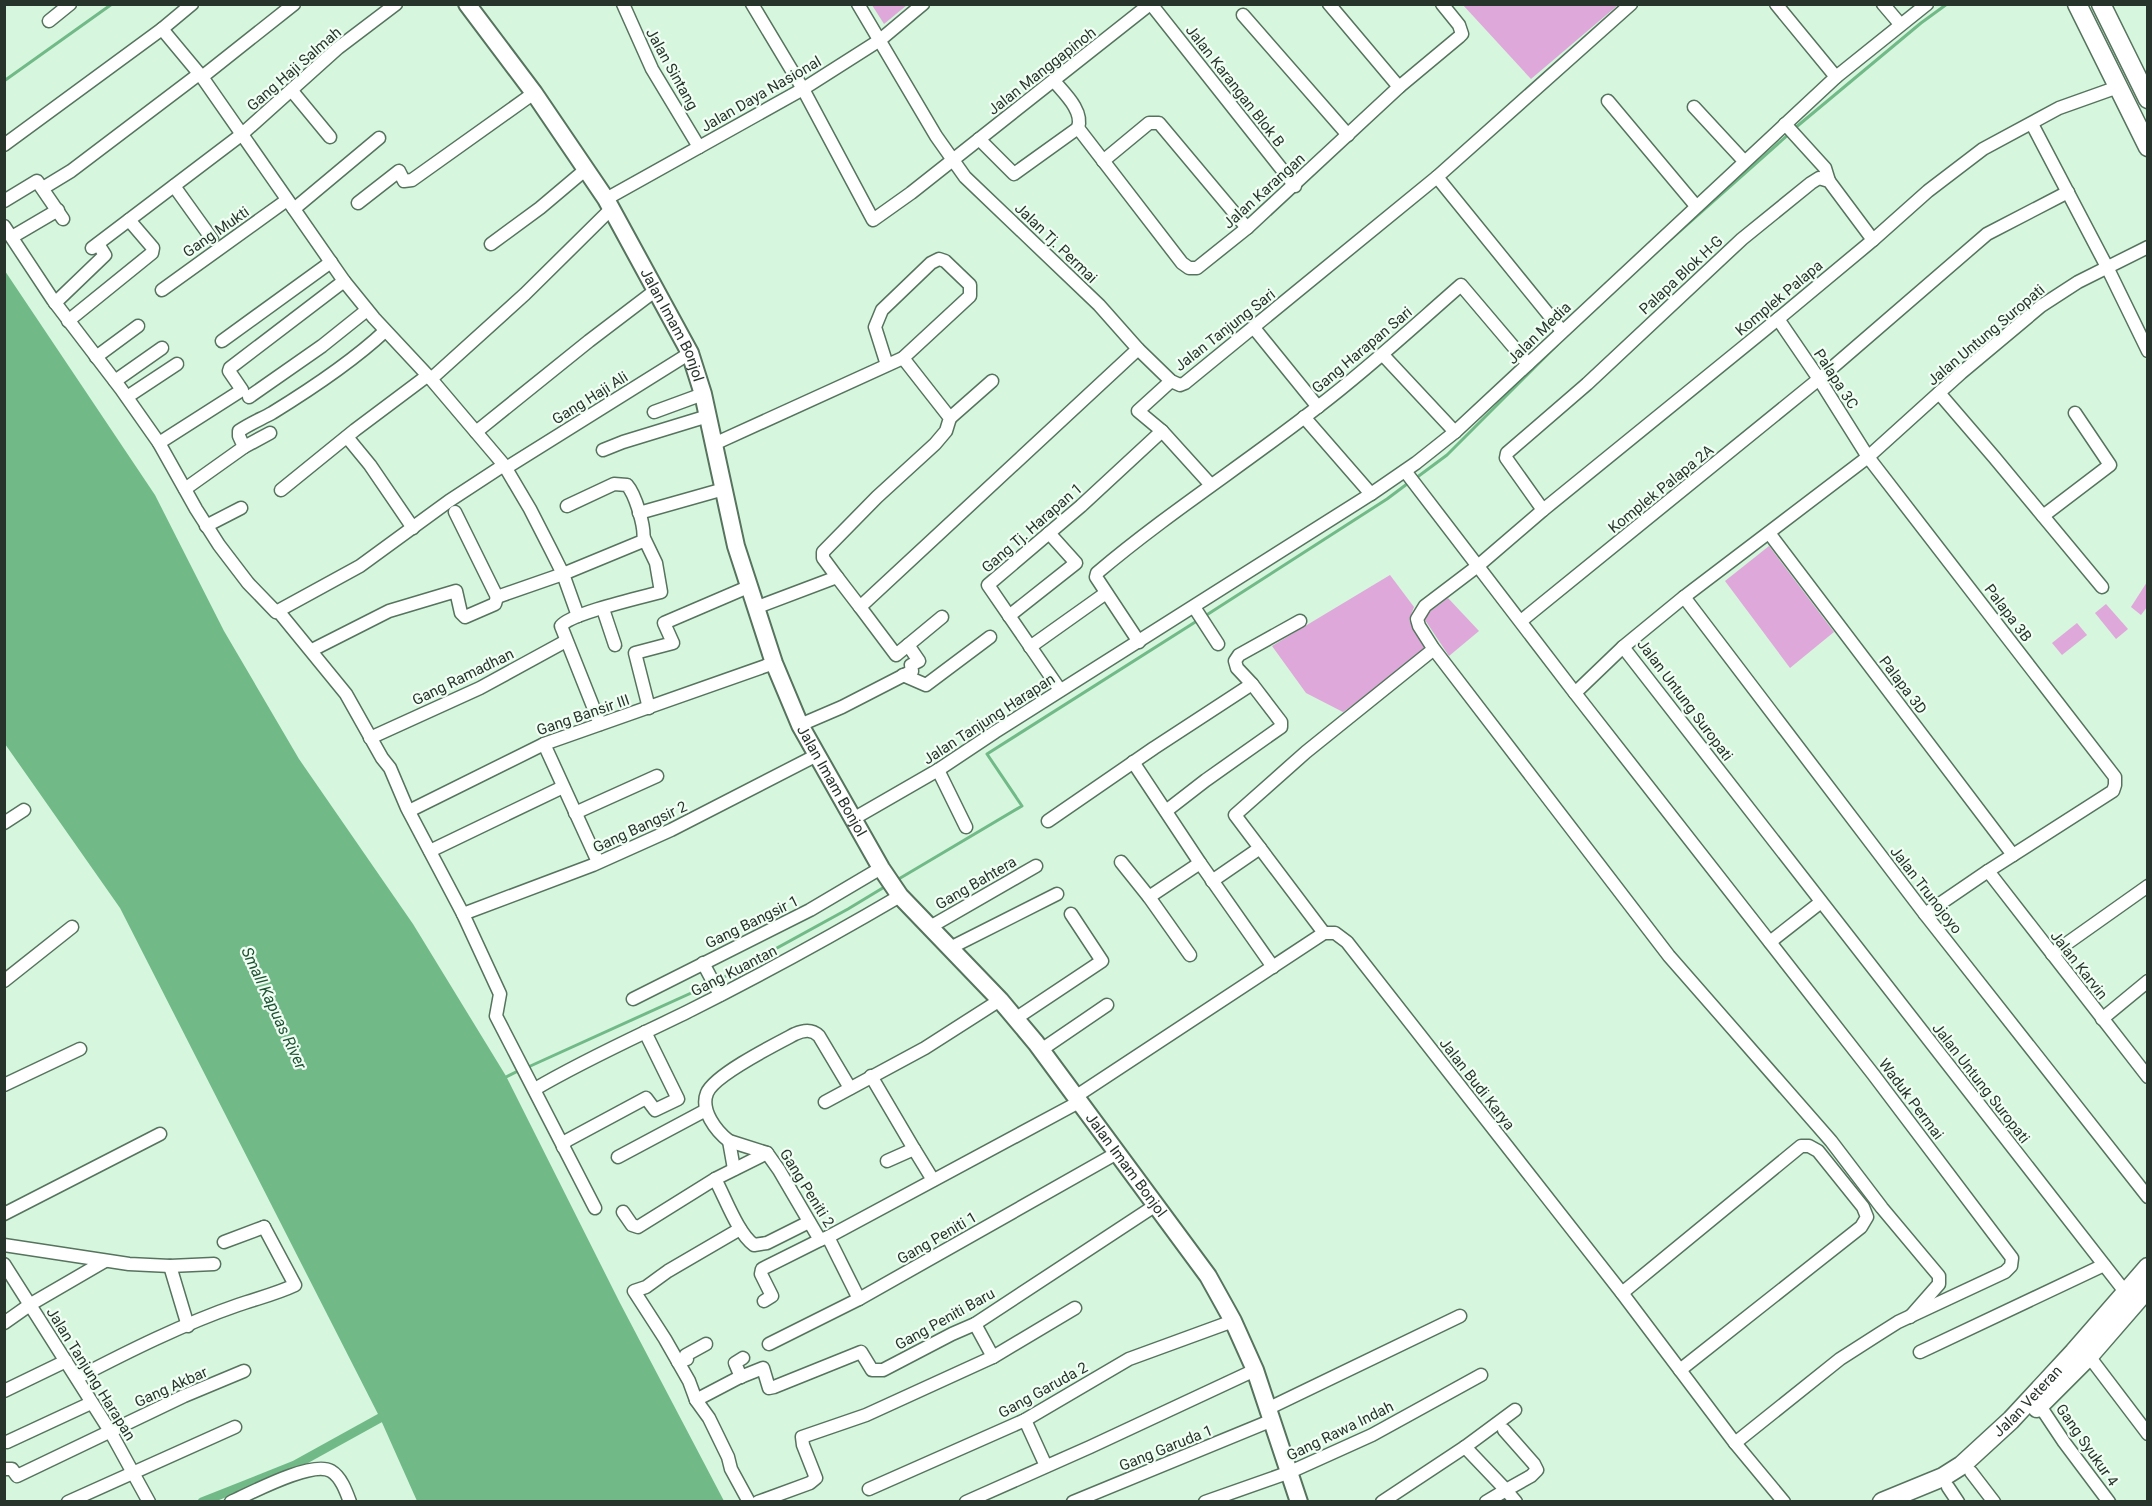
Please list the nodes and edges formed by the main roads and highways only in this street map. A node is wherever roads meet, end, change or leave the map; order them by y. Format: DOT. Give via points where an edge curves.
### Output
graph roads {
  1 [pos="467,4"];
  2 [pos="2077,4"];
  3 [pos="2101,4"];
  4 [pos="2148,99"];
  5 [pos="2148,147"];
  6 [pos="2148,1267"];
  7 [pos="2148,1288"];
  8 [pos="2084,1350"];
  9 [pos="1953,1494"];
  10 [pos="1299,1502"];
  11 [pos="1882,1502"];
  12 [pos="1912,1502"];
  1 -- 10 [label="main road, Jalan Imam Bonjol" via="534,93 608,204 690,353 748,587 800,725 899,895 1016,1019 1208,1276 1255,1370"];
  2 -- 5 [label="highway"];
  3 -- 4 [label="highway"];
  6 -- 8 [label="highway, Jalan Veteran"];
  7 -- 8 [label="highway, Jalan Veteran"];
  8 -- 9 [label="highway, Jalan Veteran" via="2040,1406"];
  8 -- 11 [label="highway, Jalan Veteran" via="1962,1465"];
  9 -- 12 [label="highway, Jalan Veteran"];
}
